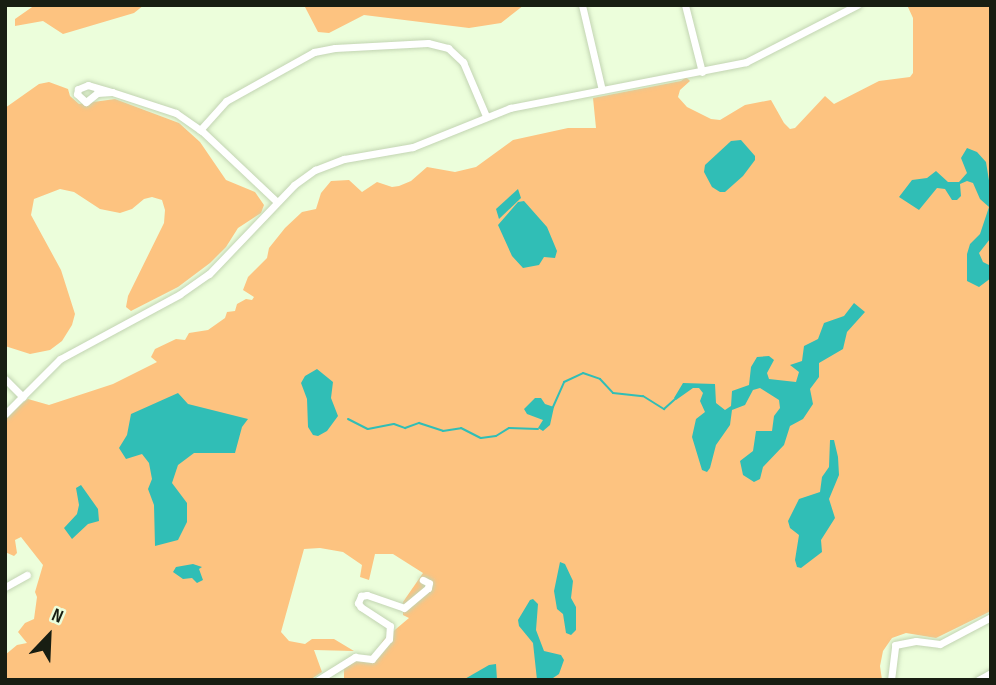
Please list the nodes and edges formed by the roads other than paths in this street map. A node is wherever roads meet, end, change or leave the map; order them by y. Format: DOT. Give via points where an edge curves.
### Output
graph roads {
  1 [pos="582,5"];
  2 [pos="685,5"];
  3 [pos="857,5"];
  4 [pos="702,72"];
  5 [pos="603,90"];
  6 [pos="113,92"];
  7 [pos="486,116"];
  8 [pos="200,130"];
  9 [pos="277,202"];
  10 [pos="5,379"];
  11 [pos="23,397"];
  12 [pos="5,414"];
  13 [pos="27,575"];
  14 [pos="423,580"];
  15 [pos="5,587"];
  16 [pos="991,617"];
  17 [pos="991,673"];
  18 [pos="318,680"];
  19 [pos="891,680"];
  20 [pos="978,680"];
  1 -- 5 [label="street"];
  2 -- 4 [label="street"];
  3 -- 4 [label="street" via="746,62"];
  4 -- 5 [label="street"];
  5 -- 7 [label="street"];
  6 -- 8 [label="street" via="163,108"];
  7 -- 8 [label="street" via="458,56 436,43 415,43 314,52 226,101"];
  7 -- 9 [label="street" via="413,147 327,164"];
  8 -- 9 [label="street"];
  9 -- 11 [label="street" via="209,274 60,359"];
  10 -- 11 [label="street"];
  11 -- 12 [label="street"];
  13 -- 15 [label="street"];
  14 -- 18 [label="street" via="428,588 404,608 361,596 361,607 390,626 389,639 372,659 355,657"];
  16 -- 19 [label="street" via="940,644 916,641 895,645"];
  17 -- 20 [label="street"];
}
